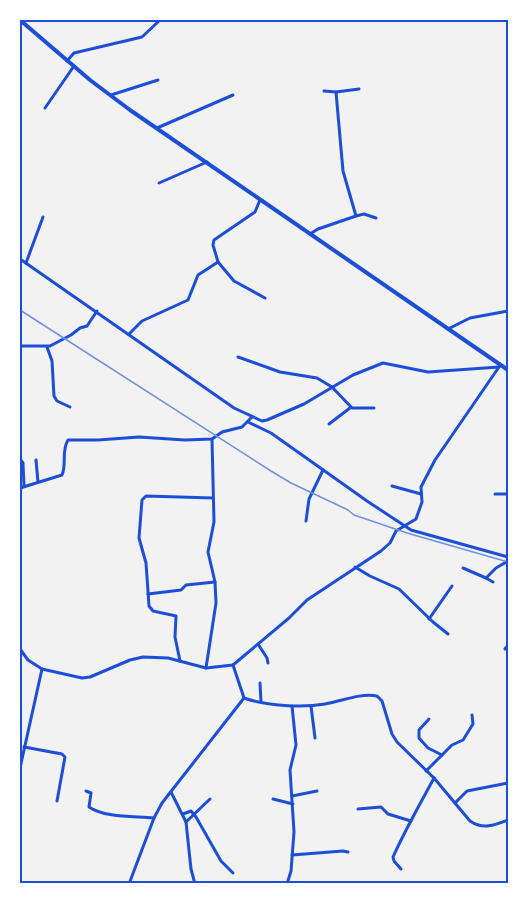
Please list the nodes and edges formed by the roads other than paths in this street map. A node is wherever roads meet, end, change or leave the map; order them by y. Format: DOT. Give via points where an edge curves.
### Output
graph roads {
  1 [pos="20,20"];
  2 [pos="160,20"];
  3 [pos="67,61"];
  4 [pos="74,66"];
  5 [pos="158,80"];
  6 [pos="359,90"];
  7 [pos="324,91"];
  8 [pos="336,92"];
  9 [pos="110,95"];
  10 [pos="233,95"];
  11 [pos="45,108"];
  12 [pos="156,128"];
  13 [pos="207,162"];
  14 [pos="159,183"];
  15 [pos="260,200"];
  16 [pos="356,216"];
  17 [pos="44,217"];
  18 [pos="376,218"];
  19 [pos="310,234"];
  20 [pos="20,259"];
  21 [pos="218,262"];
  22 [pos="26,263"];
  23 [pos="265,298"];
  24 [pos="97,311"];
  25 [pos="508,311"];
  26 [pos="448,329"];
  27 [pos="129,334"];
  28 [pos="20,346"];
  29 [pos="46,346"];
  30 [pos="238,357"];
  31 [pos="504,367"];
  32 [pos="332,387"];
  33 [pos="70,407"];
  34 [pos="350,408"];
  35 [pos="374,408"];
  36 [pos="252,417"];
  37 [pos="248,422"];
  38 [pos="329,424"];
  39 [pos="212,439"];
  40 [pos="20,459"];
  41 [pos="36,460"];
  42 [pos="323,470"];
  43 [pos="38,482"];
  44 [pos="392,486"];
  45 [pos="22,487"];
  46 [pos="421,494"];
  47 [pos="495,494"];
  48 [pos="508,494"];
  49 [pos="213,498"];
  50 [pos="306,522"];
  51 [pos="407,526"];
  52 [pos="508,559"];
  53 [pos="355,567"];
  54 [pos="464,568"];
  55 [pos="486,578"];
  56 [pos="214,582"];
  57 [pos="494,582"];
  58 [pos="452,586"];
  59 [pos="148,594"];
  60 [pos="429,619"];
  61 [pos="448,634"];
  62 [pos="258,644"];
  63 [pos="508,645"];
  64 [pos="505,649"];
  65 [pos="20,650"];
  66 [pos="180,661"];
  67 [pos="268,663"];
  68 [pos="233,665"];
  69 [pos="206,668"];
  70 [pos="42,669"];
  71 [pos="260,682"];
  72 [pos="244,698"];
  73 [pos="261,702"];
  74 [pos="292,706"];
  75 [pos="311,706"];
  76 [pos="472,715"];
  77 [pos="429,719"];
  78 [pos="315,738"];
  79 [pos="24,747"];
  80 [pos="442,755"];
  81 [pos="20,768"];
  82 [pos="426,771"];
  83 [pos="434,778"];
  84 [pos="508,783"];
  85 [pos="86,791"];
  86 [pos="317,791"];
  87 [pos="171,792"];
  88 [pos="292,796"];
  89 [pos="210,799"];
  90 [pos="273,799"];
  91 [pos="57,801"];
  92 [pos="455,803"];
  93 [pos="293,804"];
  94 [pos="358,809"];
  95 [pos="193,813"];
  96 [pos="183,814"];
  97 [pos="154,818"];
  98 [pos="508,820"];
  99 [pos="411,821"];
  100 [pos="186,822"];
  101 [pos="348,852"];
  102 [pos="292,855"];
  103 [pos="401,868"];
  104 [pos="233,873"];
  105 [pos="129,884"];
  106 [pos="195,884"];
  107 [pos="287,884"];
  1 -- 3 [label="street"];
  2 -- 3 [label="street" via="142,37 74,53"];
  3 -- 4 [label="street"];
  4 -- 9 [label="street"];
  4 -- 11 [label="street"];
  5 -- 9 [label="street"];
  6 -- 8 [label="street"];
  7 -- 8 [label="street"];
  8 -- 16 [label="street" via="343,171"];
  9 -- 12 [label="street"];
  10 -- 12 [label="street"];
  12 -- 13 [label="street"];
  13 -- 14 [label="street"];
  13 -- 15 [label="street"];
  15 -- 19 [label="street"];
  15 -- 21 [label="street" via="255,212 214,240"];
  16 -- 18 [label="street"];
  16 -- 19 [label="street"];
  17 -- 22 [label="street"];
  19 -- 26 [label="street"];
  20 -- 22 [label="street"];
  21 -- 23 [label="street" via="234,281"];
  21 -- 27 [label="street" via="198,275 186,301 142,321"];
  22 -- 24 [label="street"];
  24 -- 27 [label="street"];
  24 -- 29 [label="street" via="87,326"];
  25 -- 26 [label="street" via="470,318"];
  26 -- 31 [label="street"];
  27 -- 36 [label="street"];
  28 -- 29 [label="street"];
  29 -- 33 [label="street" via="52,361 54,396"];
  30 -- 32 [label="street" via="280,372 314,376"];
  31 -- 32 [label="street" via="428,372 383,363"];
  31 -- 46 [label="street" via="435,460"];
  32 -- 34 [label="street"];
  32 -- 36 [label="street" via="267,420"];
  34 -- 35 [label="street"];
  34 -- 38 [label="street"];
  36 -- 37 [label="street"];
  37 -- 39 [label="street"];
  37 -- 42 [label="street" via="271,433"];
  39 -- 43 [label="street" via="70,439 63,452 64,474"];
  39 -- 49 [label="street"];
  40 -- 45 [label="street"];
  41 -- 43 [label="street"];
  42 -- 50 [label="street" via="309,499"];
  42 -- 51 [label="street"];
  43 -- 45 [label="street"];
  44 -- 46 [label="street"];
  46 -- 51 [label="street" via="416,519"];
  47 -- 48 [label="street"];
  49 -- 56 [label="street" via="214,522 208,552"];
  49 -- 59 [label="street" via="143,498 139,537"];
  51 -- 52 [label="street"];
  51 -- 53 [label="street" via="396,531 385,548"];
  52 -- 55 [label="street"];
  53 -- 60 [label="street" via="399,589"];
  53 -- 62 [label="street" via="307,600"];
  54 -- 55 [label="street"];
  55 -- 57 [label="street"];
  56 -- 59 [label="street"];
  56 -- 69 [label="street" via="216,603"];
  58 -- 60 [label="street"];
  59 -- 66 [label="street" via="153,611 176,616 174,637"];
  60 -- 61 [label="street"];
  62 -- 67 [label="street"];
  62 -- 68 [label="street"];
  63 -- 64 [label="street"];
  65 -- 70 [label="street"];
  66 -- 69 [label="street"];
  66 -- 70 [label="street" via="143,657 82,678"];
  68 -- 69 [label="street"];
  68 -- 72 [label="street"];
  70 -- 79 [label="street"];
  71 -- 73 [label="street"];
  72 -- 73 [label="street"];
  72 -- 87 [label="street"];
  73 -- 74 [label="street"];
  74 -- 75 [label="street"];
  74 -- 88 [label="street" via="296,745 290,770"];
  75 -- 78 [label="street"];
  75 -- 82 [label="street" via="377,696 392,734"];
  76 -- 80 [label="street" via="473,723 463,740"];
  77 -- 80 [label="street" via="419,730 419,738"];
  79 -- 81 [label="street"];
  79 -- 91 [label="street" via="62,754"];
  80 -- 82 [label="street"];
  82 -- 83 [label="street"];
  83 -- 92 [label="street"];
  83 -- 99 [label="street"];
  84 -- 92 [label="street" via="468,791"];
  85 -- 97 [label="street" via="91,793 92,810"];
  86 -- 88 [label="street"];
  87 -- 96 [label="street"];
  87 -- 97 [label="street"];
  88 -- 93 [label="street"];
  89 -- 95 [label="street"];
  90 -- 93 [label="street"];
  92 -- 98 [label="street" via="475,825"];
  93 -- 102 [label="street"];
  94 -- 99 [label="street" via="381,807 388,814"];
  95 -- 96 [label="street"];
  95 -- 100 [label="street"];
  95 -- 104 [label="street" via="221,861"];
  96 -- 100 [label="street"];
  97 -- 105 [label="street"];
  99 -- 103 [label="street" via="393,856"];
  100 -- 106 [label="street"];
  101 -- 102 [label="street"];
  102 -- 107 [label="street"];
}
